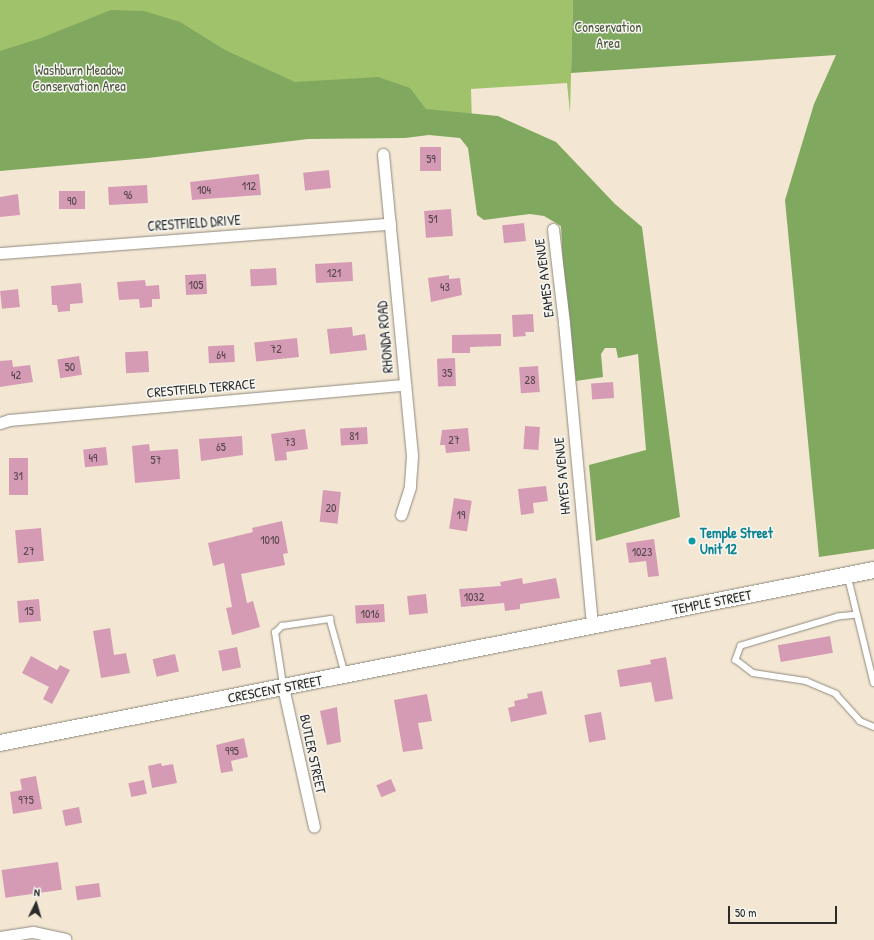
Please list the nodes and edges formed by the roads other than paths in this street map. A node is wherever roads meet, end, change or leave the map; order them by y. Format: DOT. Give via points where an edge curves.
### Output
graph roads {
  1 [pos="383,154"];
  2 [pos="390,224"];
  3 [pos="553,229"];
  4 [pos="0,253"];
  5 [pos="564,324"];
  6 [pos="405,385"];
  7 [pos="0,423"];
  8 [pos="401,515"];
  9 [pos="874,570"];
  10 [pos="848,575"];
  11 [pos="857,615"];
  12 [pos="592,626"];
  13 [pos="549,634"];
  14 [pos="345,675"];
  15 [pos="874,684"];
  16 [pos="283,687"];
  17 [pos="874,727"];
  18 [pos="0,743"];
  19 [pos="314,827"];
  20 [pos="0,937"];
  21 [pos="65,939"];
  1 -- 2 [label="street, RHONDA ROAD"];
  2 -- 4 [label="street, CRESTFIELD DRIVE"];
  2 -- 6 [label="street, RHONDA ROAD"];
  3 -- 5 [label="street, EAMES AVENUE"];
  5 -- 12 [label="street, HAYES AVENUE"];
  6 -- 7 [label="street, CRESTFIELD TERRACE" via="9,420"];
  6 -- 8 [label="street, RHONDA ROAD" via="412,472"];
  9 -- 10 [label="main road, TEMPLE STREET"];
  10 -- 11 [label="lane"];
  10 -- 12 [label="main road, TEMPLE STREET"];
  11 -- 15 [label="lane"];
  11 -- 17 [label="lane" via="838,617 741,646 736,660 753,673 806,681 836,694 860,721"];
  12 -- 13 [label="main road, TEMPLE STREET"];
  13 -- 14 [label="main road, CRESCENT STREET"];
  14 -- 16 [label="main road, CRESCENT STREET"];
  14 -- 16 [label="lane" via="330,619 282,626 275,633"];
  16 -- 18 [label="main road, CRESCENT STREET"];
  16 -- 19 [label="street, BUTLER STREET"];
  20 -- 21 [label="street" via="33,932"];
}
